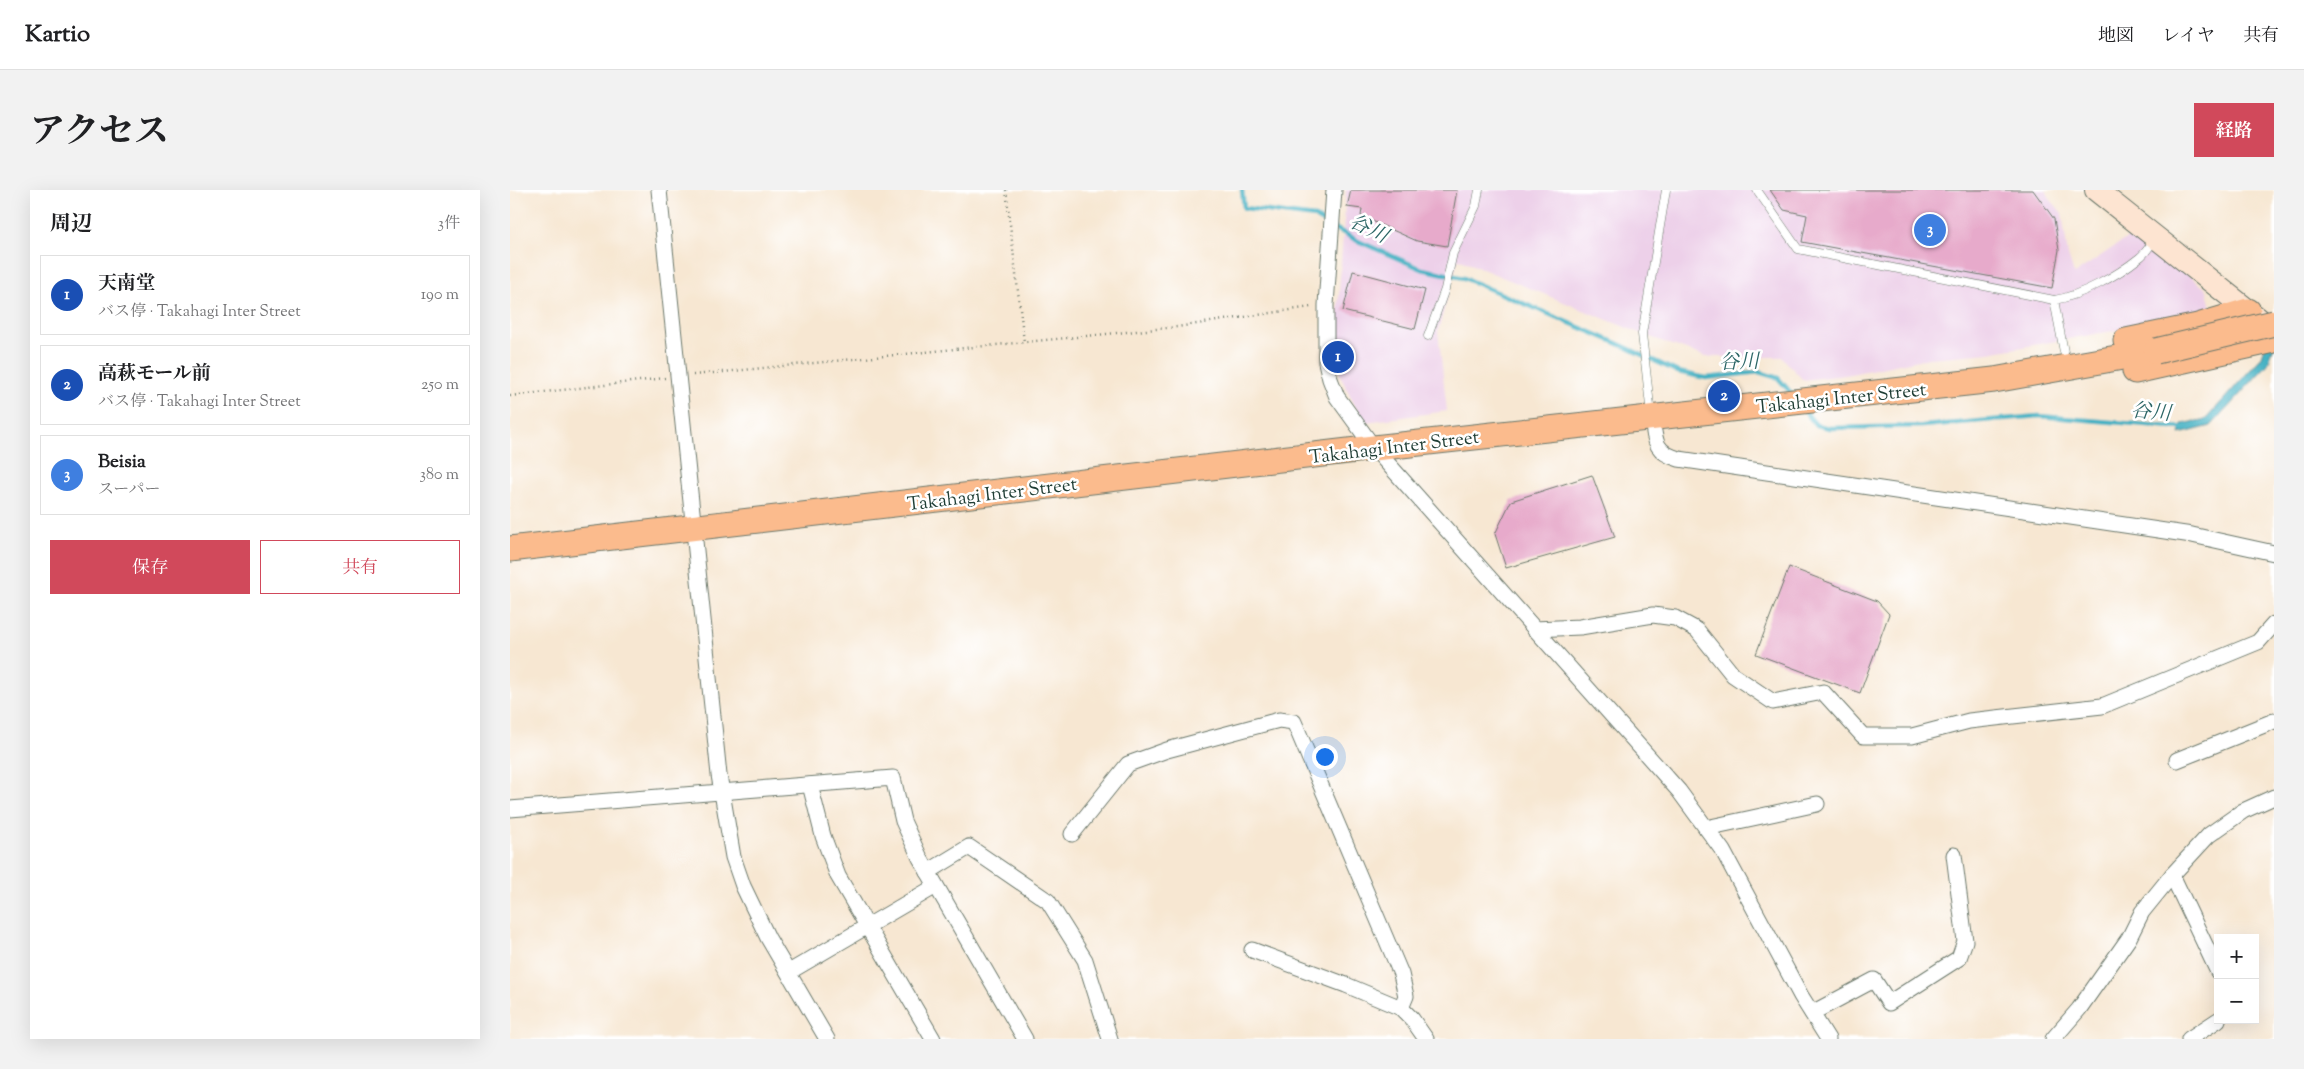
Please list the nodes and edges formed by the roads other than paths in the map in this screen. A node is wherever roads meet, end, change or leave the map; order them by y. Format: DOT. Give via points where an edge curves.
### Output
graph roads {
  1 [pos="659,190"];
  2 [pos="1334,190"];
  3 [pos="1479,190"];
  4 [pos="1666,190"];
  5 [pos="1757,190"];
  6 [pos="2096,190"];
  7 [pos="2156,238"];
  8 [pos="2054,300"];
  9 [pos="2248,311"];
  10 [pos="2274,323"];
  11 [pos="2274,332"];
  12 [pos="1428,336"];
  13 [pos="2274,340"];
  14 [pos="2064,352"];
  15 [pos="1850,396"];
  16 [pos="1652,417"];
  17 [pos="1374,448"];
  18 [pos="694,528"];
  19 [pos="510,549"];
  20 [pos="2274,553"];
  21 [pos="2274,624"];
  22 [pos="1534,629"];
  23 [pos="2274,721"];
  24 [pos="2177,760"];
  25 [pos="810,785"];
  26 [pos="722,792"];
  27 [pos="2274,797"];
  28 [pos="1817,804"];
  29 [pos="510,809"];
  30 [pos="1706,828"];
  31 [pos="1072,834"];
  32 [pos="1954,855"];
  33 [pos="928,872"];
  34 [pos="2172,875"];
  35 [pos="936,886"];
  36 [pos="866,926"];
  37 [pos="1252,950"];
  38 [pos="2214,964"];
  39 [pos="788,972"];
  40 [pos="1401,1008"];
  41 [pos="1812,1013"];
  42 [pos="2214,1023"];
  43 [pos="1022,1038"];
  44 [pos="827,1039"];
  45 [pos="934,1039"];
  46 [pos="1110,1039"];
  47 [pos="1426,1039"];
  48 [pos="1828,1039"];
  49 [pos="2053,1039"];
  50 [pos="2189,1039"];
  1 -- 18 [label="street"];
  2 -- 17 [label="street" via="1326,305 1326,362 1337,397"];
  3 -- 12 [label="lane" via="1476,206 1454,253"];
  4 -- 16 [label="lane" via="1642,334"];
  5 -- 8 [label="lane" via="1798,249"];
  6 -- 7 [label="street"];
  7 -- 8 [label="lane" via="2140,258 2096,285 2074,296"];
  7 -- 9 [label="street"];
  8 -- 14 [label="lane"];
  9 -- 11 [label="street"];
  9 -- 14 [label="main road" via="2156,335"];
  10 -- 15 [label="main road, Takahagi Inter Street, bridge" via="2156,352 1994,380"];
  13 -- 15 [label="main road" via="2120,374 1995,395 1936,400"];
  14 -- 15 [label="main road" via="1928,374"];
  15 -- 16 [label="main road, Takahagi Inter Street"];
  16 -- 17 [label="main road, Takahagi Inter Street"];
  16 -- 20 [label="street" via="1660,449 1665,455 1679,459 2192,535"];
  17 -- 18 [label="main road, Takahagi Inter Street"];
  17 -- 22 [label="street"];
  18 -- 19 [label="main road, Takahagi Inter Street"];
  18 -- 26 [label="street"];
  21 -- 22 [label="street" via="2258,642 2102,706 1969,721 1912,736 1863,736 1822,692 1773,702 1734,675 1696,630 1674,618 1652,615 1580,627"];
  22 -- 30 [label="street" via="1678,791"];
  23 -- 24 [label="street"];
  25 -- 26 [label="street"];
  25 -- 33 [label="street" via="893,778 903,821"];
  25 -- 36 [label="street" via="830,855"];
  26 -- 29 [label="street"];
  26 -- 39 [label="street" via="743,886"];
  27 -- 34 [label="street" via="2243,811 2209,835"];
  28 -- 30 [label="street"];
  30 -- 41 [label="street" via="1723,851"];
  31 -- 40 [label="street" via="1128,764 1167,750 1279,720 1294,722 1401,974 1406,996"];
  32 -- 41 [label="street" via="1965,941 1959,958 1889,1003 1874,980"];
  33 -- 35 [label="street"];
  33 -- 46 [label="street" via="969,847 1045,897 1085,960"];
  34 -- 38 [label="street"];
  34 -- 49 [label="street" via="2142,912 2129,938 2079,1009"];
  35 -- 36 [label="street"];
  35 -- 43 [label="street"];
  36 -- 39 [label="street"];
  36 -- 45 [label="street"];
  37 -- 40 [label="street"];
  39 -- 44 [label="street"];
  40 -- 47 [label="street"];
  41 -- 48 [label="street"];
  42 -- 50 [label="street"];
}
